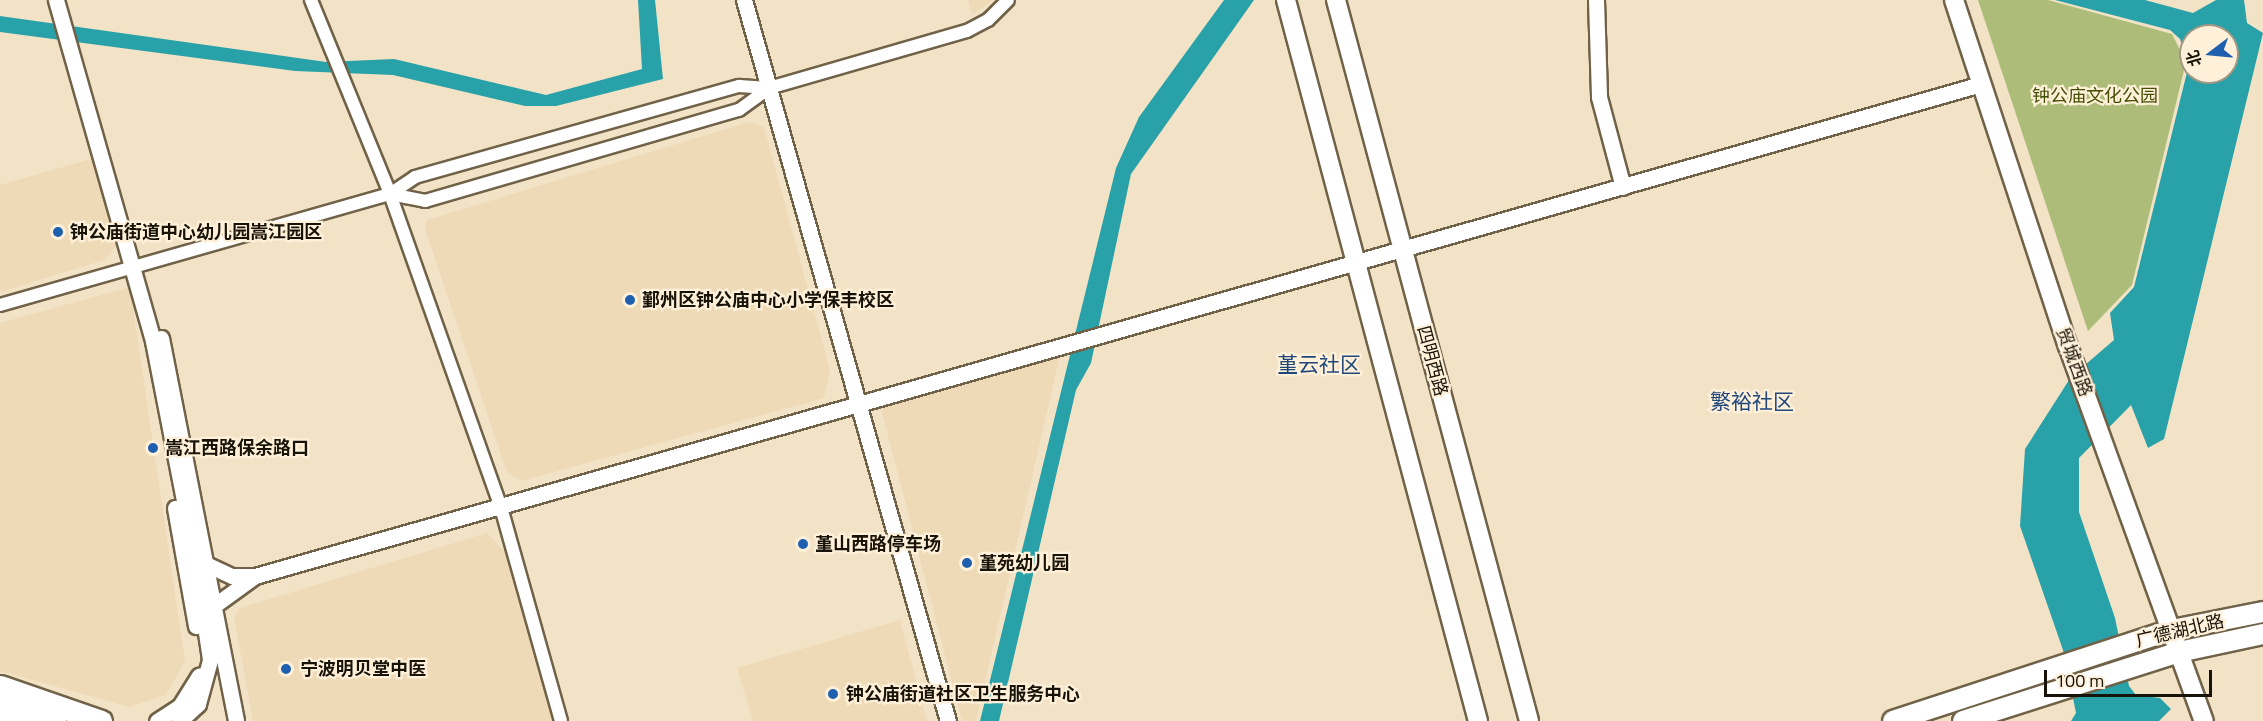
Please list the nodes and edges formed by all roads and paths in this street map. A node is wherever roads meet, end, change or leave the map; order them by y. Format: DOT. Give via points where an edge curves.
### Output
graph roads {
  1 [pos="311,0"];
  2 [pos="744,0"];
  3 [pos="1008,0"];
  4 [pos="1286,0"];
  5 [pos="1336,0"];
  6 [pos="1596,0"];
  7 [pos="1954,0"];
  8 [pos="64,3"];
  9 [pos="1978,85"];
  10 [pos="769,88"];
  11 [pos="1623,187"];
  12 [pos="390,194"];
  13 [pos="1402,250"];
  14 [pos="1359,263"];
  15 [pos="138,266"];
  16 [pos="0,305"];
  17 [pos="858,403"];
  18 [pos="173,463"];
  19 [pos="500,504"];
  20 [pos="208,565"];
  21 [pos="255,576"];
  22 [pos="215,605"];
  23 [pos="2263,612"];
  24 [pos="2172,630"];
  25 [pos="2263,634"];
  26 [pos="2179,652"];
  27 [pos="0,686"];
  28 [pos="0,695"];
  29 [pos="0,702"];
  30 [pos="0,712"];
  31 [pos="946,717"];
  32 [pos="27,721"];
  33 [pos="58,721"];
  34 [pos="88,721"];
  35 [pos="101,721"];
  36 [pos="157,721"];
  37 [pos="180,721"];
  38 [pos="236,721"];
  39 [pos="561,721"];
  40 [pos="1478,721"];
  41 [pos="1528,721"];
  42 [pos="1893,721"];
  43 [pos="1963,721"];
  44 [pos="2204,721"];
  1 -- 12 [label="street"];
  2 -- 10 [label="street"];
  3 -- 10 [label="street" via="967,31"];
  4 -- 14 [label="main road"];
  5 -- 13 [label="main road, 四明西路"];
  6 -- 11 [label="street" via="1599,96"];
  7 -- 9 [label="main road, 贸城西路"];
  8 -- 15 [label="street"];
  8 -- 15 [label="street" via="87,68"];
  9 -- 11 [label="street"];
  9 -- 24 [label="main road, 贸城西路"];
  10 -- 12 [label="street" via="739,86 415,177"];
  10 -- 12 [label="street" via="739,110 425,201"];
  10 -- 17 [label="street"];
  11 -- 13 [label="street"];
  12 -- 15 [label="street"];
  12 -- 19 [label="street"];
  13 -- 14 [label="street"];
  13 -- 41 [label="main road, 四明西路"];
  14 -- 17 [label="street"];
  14 -- 40 [label="main road"];
  15 -- 16 [label="street"];
  15 -- 18 [label="street"];
  15 -- 20 [label="street"];
  17 -- 19 [label="street"];
  17 -- 31 [label="street"];
  18 -- 36 [label="street" via="180,550 201,669 194,690"];
  18 -- 37 [label="street" via="193,547 210,660 198,704"];
  19 -- 21 [label="street"];
  19 -- 39 [label="street"];
  20 -- 21 [label="street" via="232,576"];
  20 -- 22 [label="street"];
  21 -- 22 [label="street"];
  22 -- 38 [label="street"];
  23 -- 24 [label="main road, 广德湖北路"];
  24 -- 26 [label="main road, 贸城西路"];
  24 -- 42 [label="main road, 广德湖北路"];
  25 -- 26 [label="main road, 广德湖北路"];
  26 -- 43 [label="main road, 广德湖北路"];
  26 -- 44 [label="main road, 贸城西路"];
  27 -- 35 [label="highway"];
  28 -- 34 [label="street"];
  29 -- 33 [label="street"];
  30 -- 32 [label="main road"];
}
